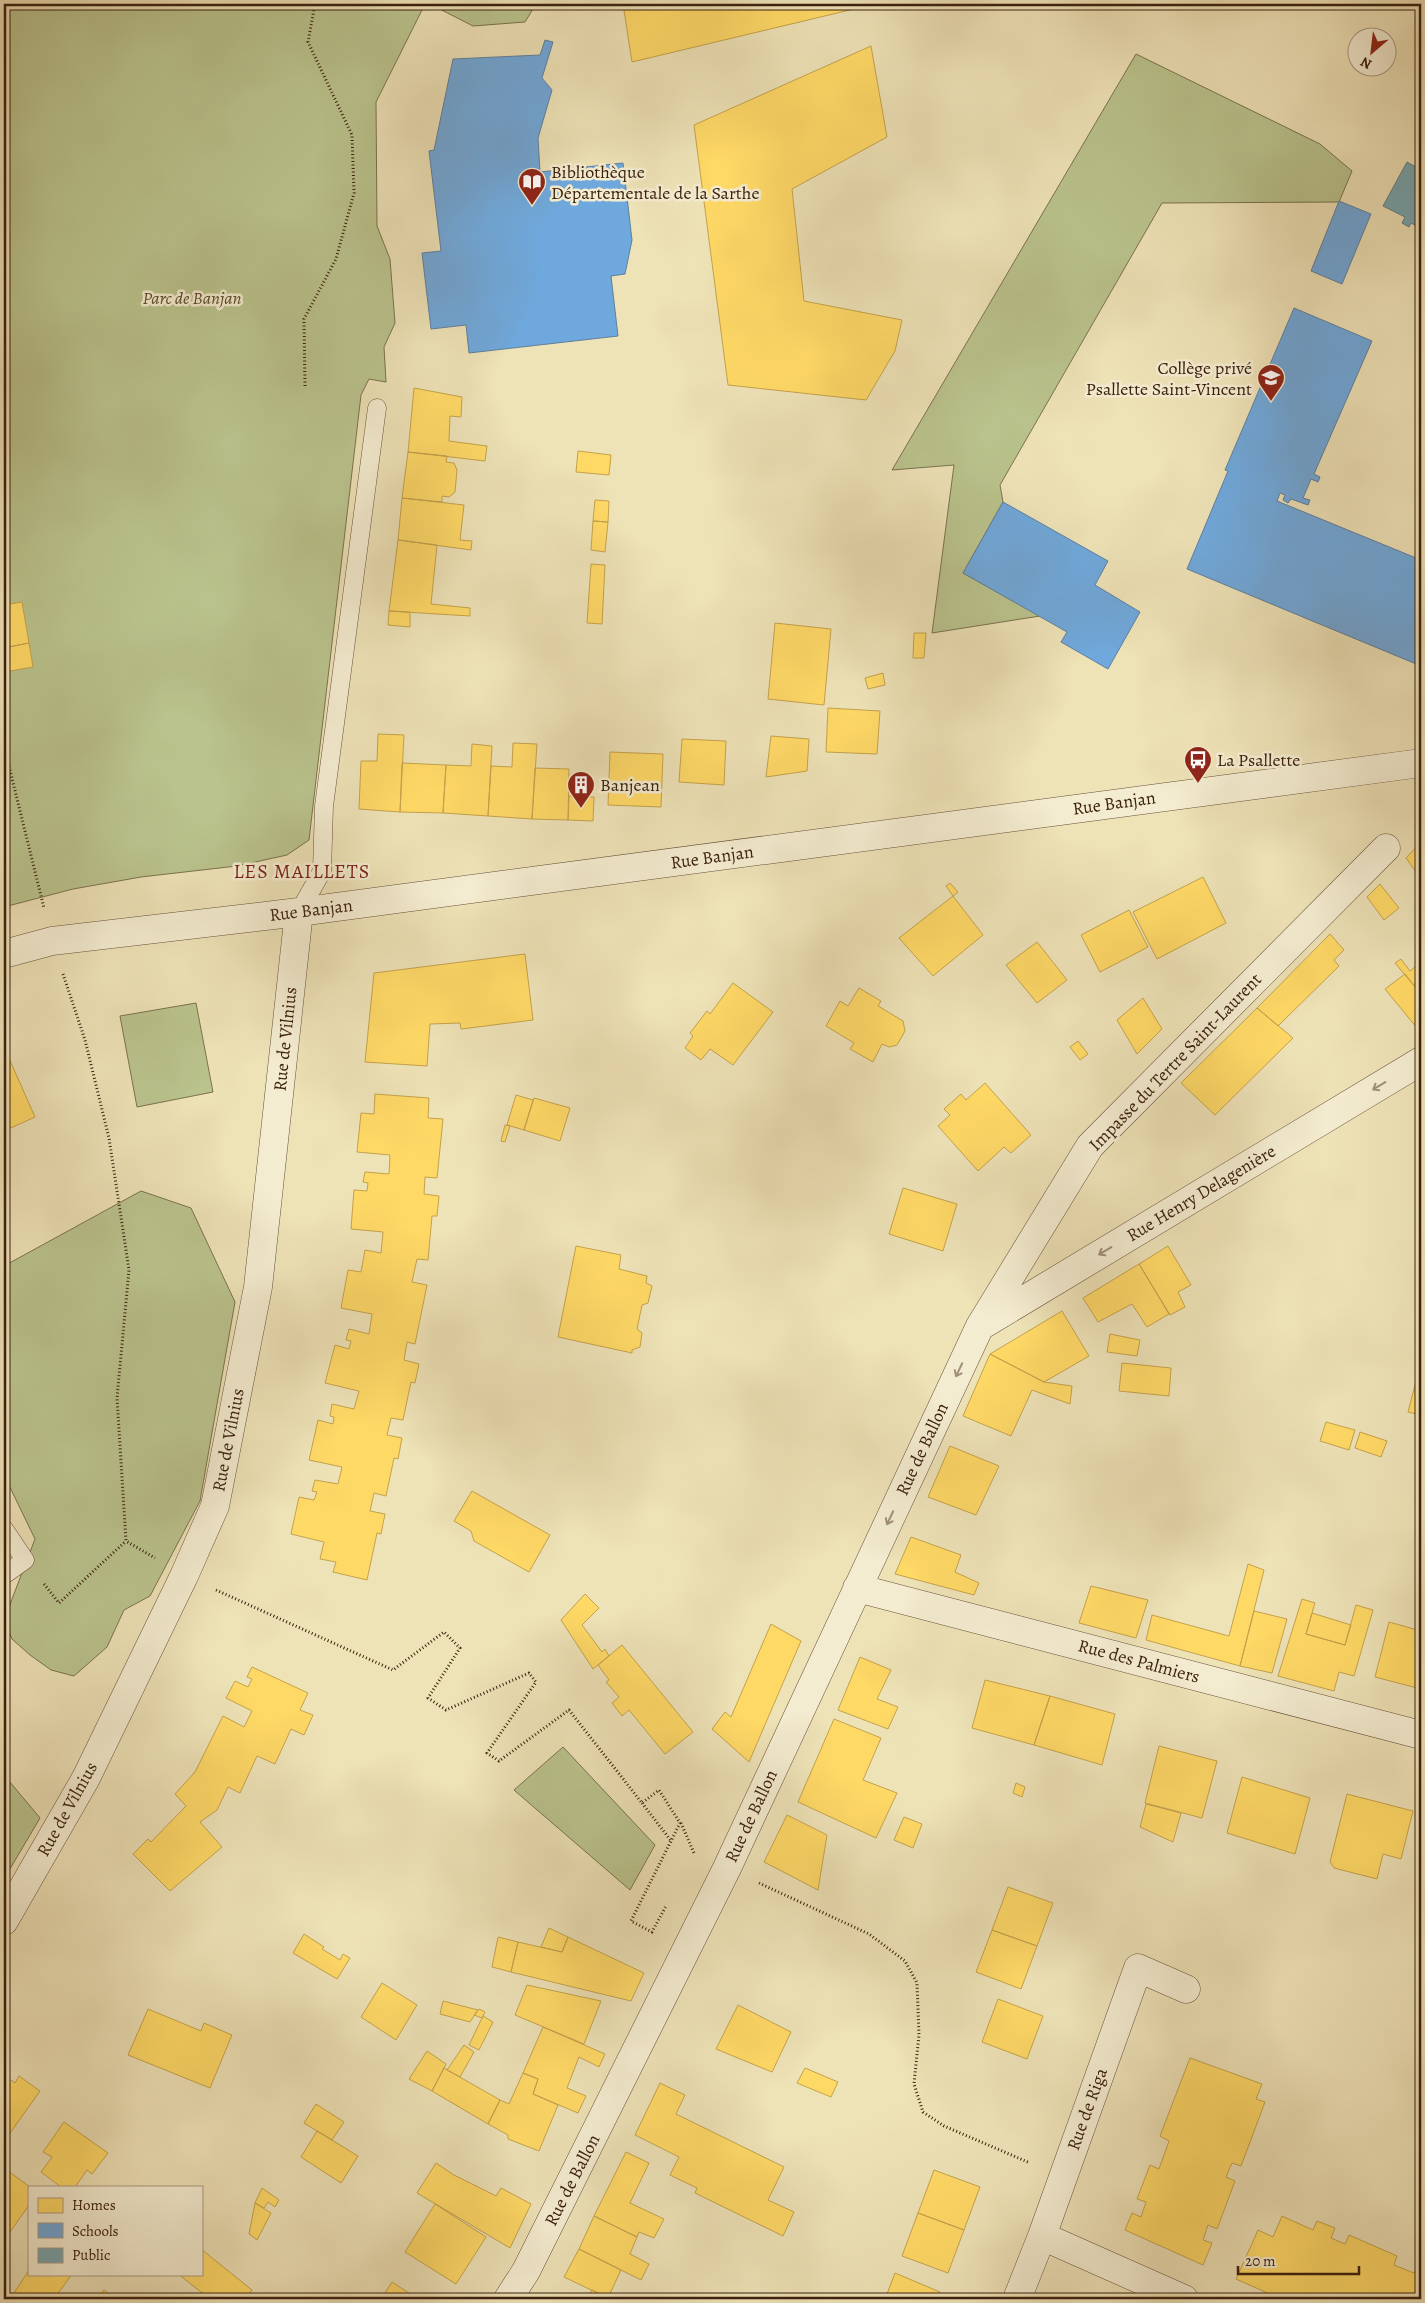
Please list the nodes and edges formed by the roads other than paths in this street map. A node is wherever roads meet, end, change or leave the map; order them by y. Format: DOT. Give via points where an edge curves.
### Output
graph roads {
  1 [pos="377,408"];
  2 [pos="1421,763"];
  3 [pos="1386,848"];
  4 [pos="299,912"];
  5 [pos="4,954"];
  6 [pos="1421,1061"];
  7 [pos="980,1326"];
  8 [pos="4,1529"];
  9 [pos="4,1576"];
  10 [pos="857,1588"];
  11 [pos="1421,1735"];
  12 [pos="4,1921"];
  13 [pos="1186,1989"];
  14 [pos="1042,2236"];
  15 [pos="508,2299"];
  16 [pos="1017,2299"];
  17 [pos="1184,2299"];
  1 -- 4 [label="lane" via="324,806 322,871"];
  2 -- 4 [label="street, Rue Banjan"];
  3 -- 7 [label="street, Impasse du Tertre Saint-Laurent" via="1090,1146"];
  4 -- 5 [label="street, Rue Banjan" via="52,941"];
  4 -- 12 [label="street, Rue de Vilnius" via="258,1287 214,1506 184,1576 86,1778"];
  6 -- 7 [label="street, Rue Henry Delagenière, one-way"];
  7 -- 10 [label="street, Rue de Ballon, one-way"];
  8 -- 9 [label="lane" via="25,1560"];
  10 -- 11 [label="street, Rue des Palmiers"];
  10 -- 15 [label="street, Rue de Ballon" via="727,1868 526,2271"];
  13 -- 14 [label="street, Rue de Riga" via="1138,1968"];
  14 -- 16 [label="street, Rue de Riga"];
  14 -- 17 [label="street"];
}
